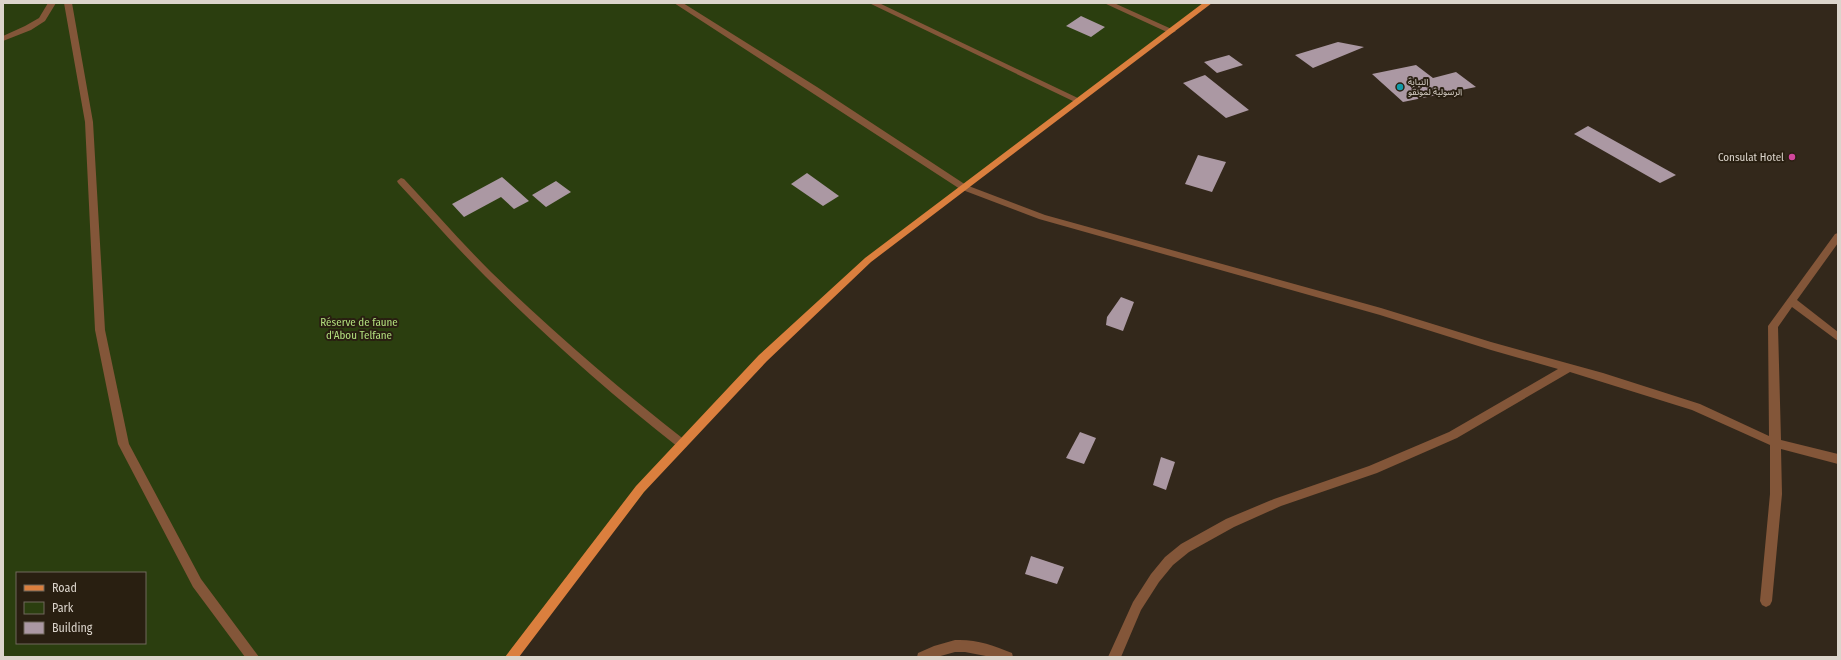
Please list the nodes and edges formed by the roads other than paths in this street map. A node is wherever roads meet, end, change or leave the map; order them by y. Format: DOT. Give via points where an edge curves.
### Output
graph roads {
  1 [pos="52,3"];
  2 [pos="68,3"];
  3 [pos="678,3"];
  4 [pos="873,3"];
  5 [pos="1108,3"];
  6 [pos="1208,3"];
  7 [pos="1172,32"];
  8 [pos="3,39"];
  9 [pos="1078,100"];
  10 [pos="401,181"];
  11 [pos="963,187"];
  12 [pos="1838,236"];
  13 [pos="1791,301"];
  14 [pos="1838,337"];
  15 [pos="1568,368"];
  16 [pos="1775,443"];
  17 [pos="682,444"];
  18 [pos="1838,459"];
  19 [pos="1766,601"];
  20 [pos="253,657"];
  21 [pos="511,657"];
  22 [pos="923,657"];
  23 [pos="1007,657"];
  24 [pos="1114,657"];
  1 -- 8 [label="street" via="42,19"];
  2 -- 20 [label="street" via="89,122 100,330 124,444 197,583"];
  3 -- 11 [label="street"];
  4 -- 9 [label="street"];
  5 -- 7 [label="street"];
  6 -- 7 [label="main road"];
  7 -- 9 [label="main road"];
  9 -- 11 [label="main road"];
  10 -- 17 [label="street" via="488,274 540,323 618,393"];
  11 -- 15 [label="street" via="1042,217 1374,310"];
  11 -- 17 [label="main road" via="846,278 763,358"];
  12 -- 13 [label="street"];
  13 -- 14 [label="street"];
  13 -- 16 [label="street" via="1773,326"];
  15 -- 16 [label="street" via="1696,407"];
  15 -- 24 [label="street" via="1453,435 1373,470 1278,502 1230,523 1185,548 1169,561 1155,578 1137,606"];
  16 -- 18 [label="street"];
  16 -- 19 [label="street" via="1776,494"];
  17 -- 21 [label="main road" via="640,489"];
  22 -- 23 [label="street" via="957,645 985,647"];
}
